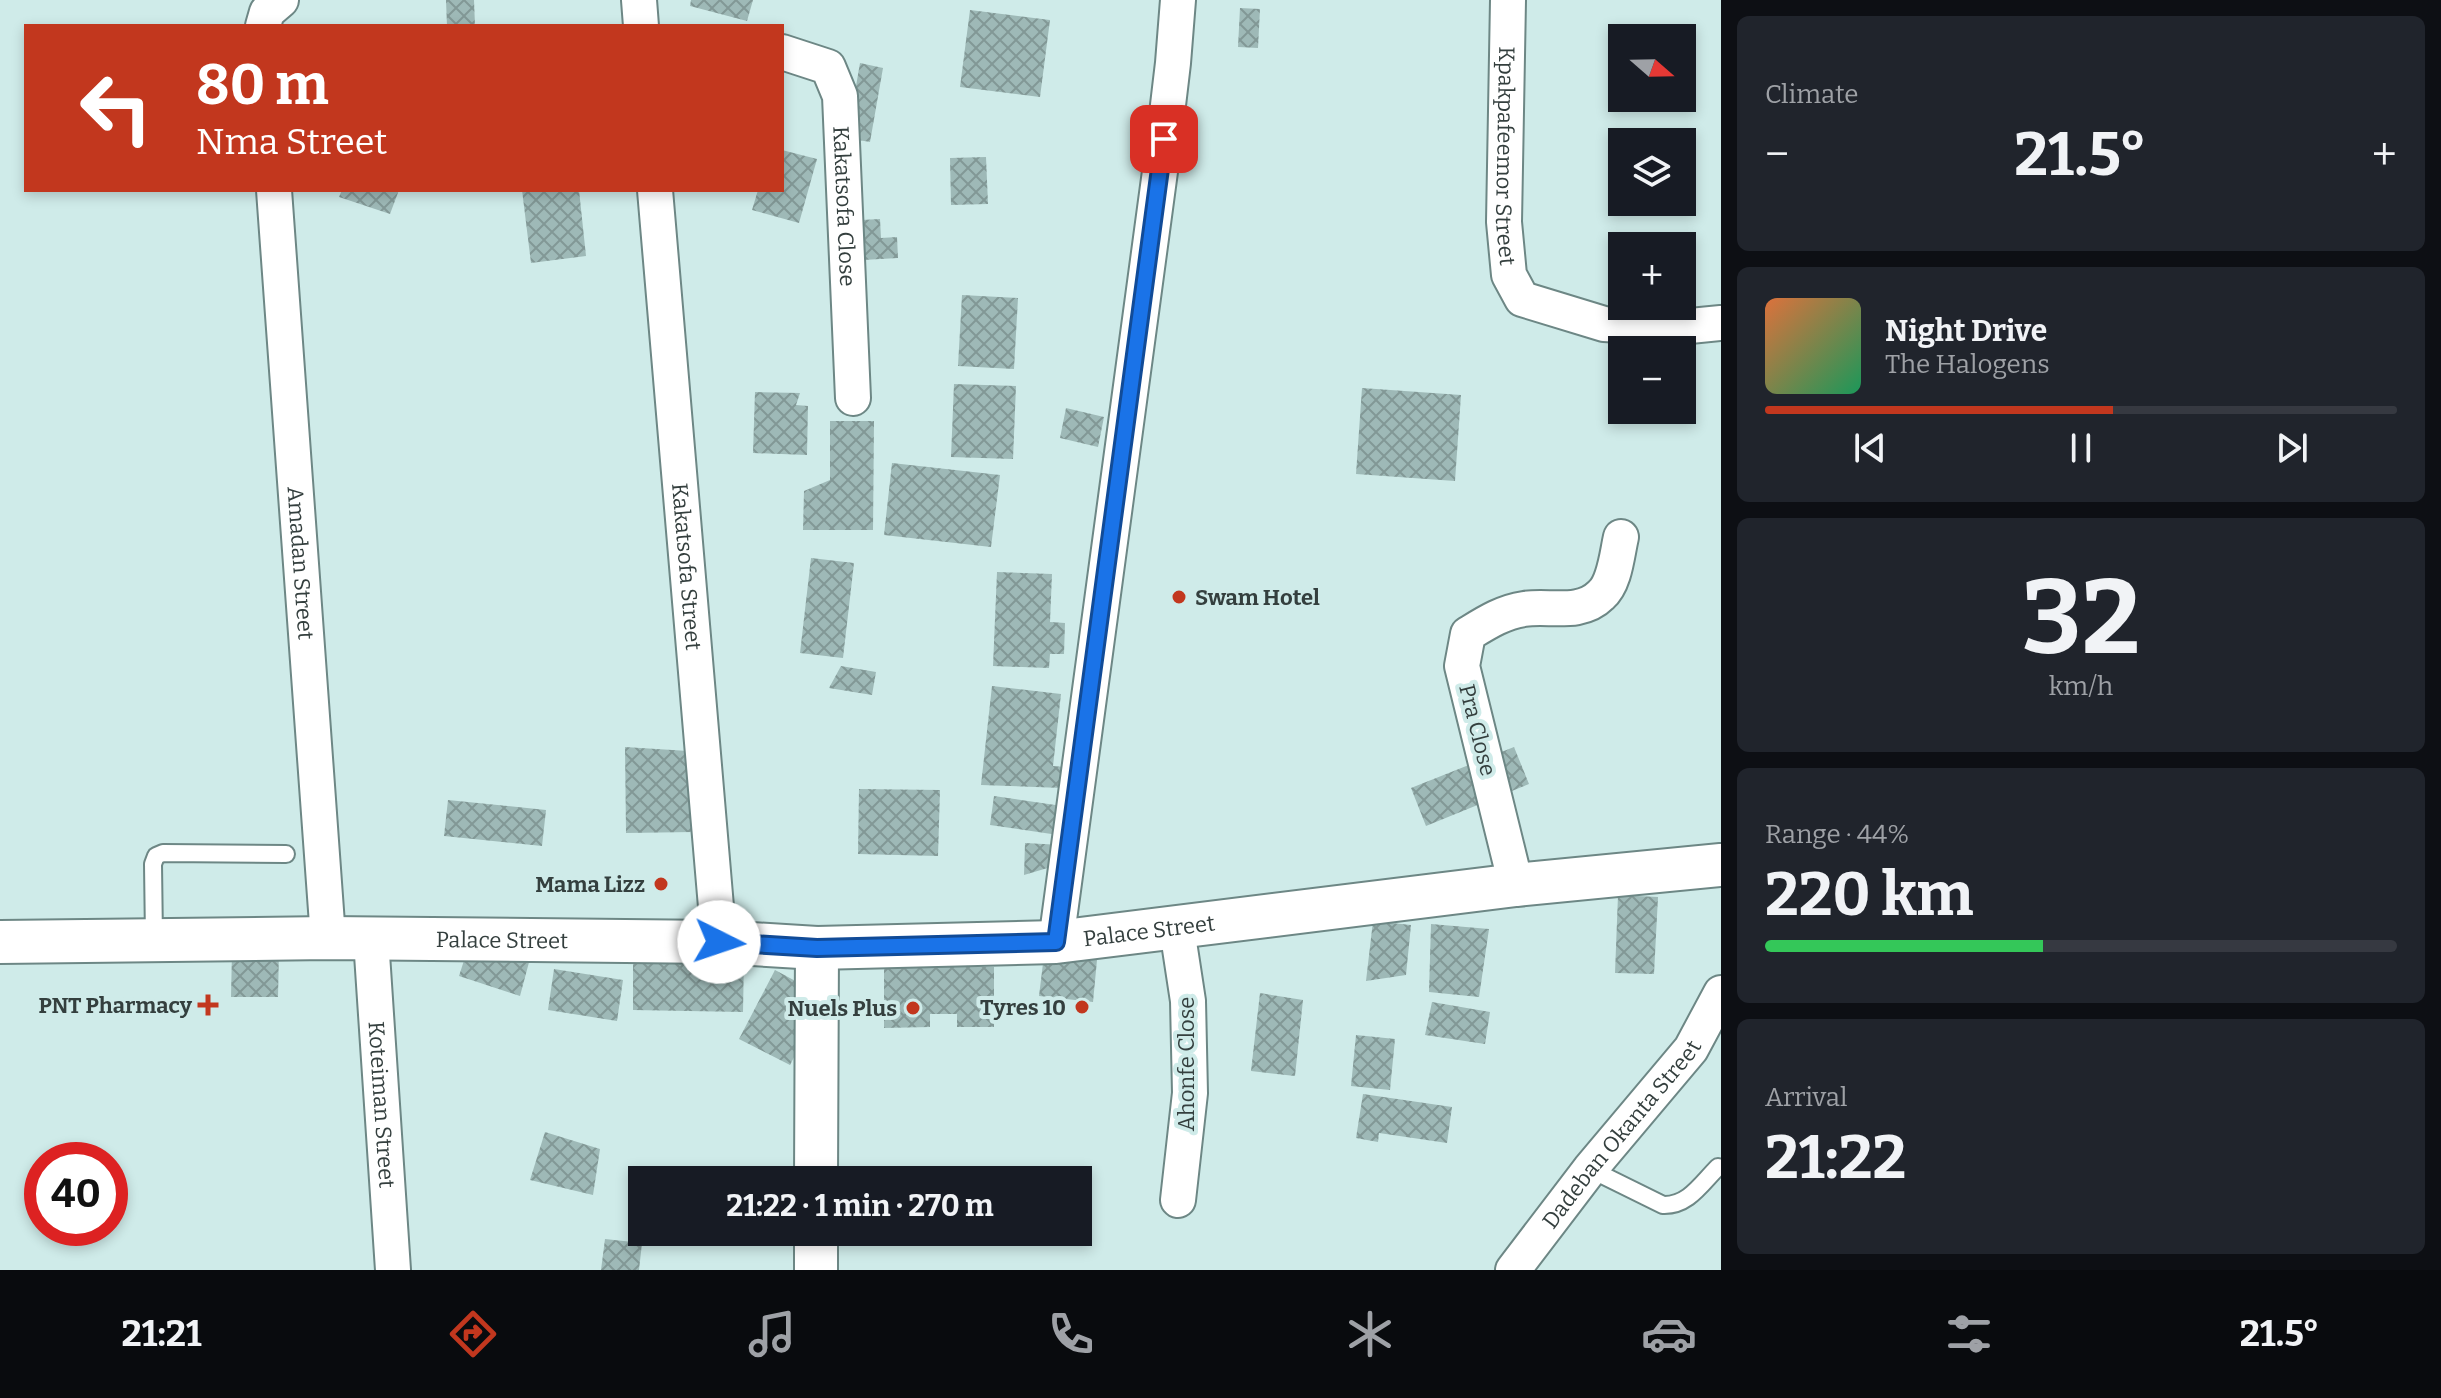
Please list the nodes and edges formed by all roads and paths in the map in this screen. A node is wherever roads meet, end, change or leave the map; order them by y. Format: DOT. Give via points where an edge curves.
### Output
graph roads {
  1 [pos="281,0"];
  2 [pos="639,0"];
  3 [pos="1178,0"];
  4 [pos="1508,0"];
  5 [pos="264,24"];
  6 [pos="641,24"];
  7 [pos="784,53"];
  8 [pos="274,192"];
  9 [pos="655,192"];
  10 [pos="1721,323"];
  11 [pos="853,398"];
  12 [pos="1621,537"];
  13 [pos="286,854"];
  14 [pos="1721,865"];
  15 [pos="1516,885"];
  16 [pos="1177,929"];
  17 [pos="328,938"];
  18 [pos="371,939"];
  19 [pos="154,940"];
  20 [pos="0,942"];
  21 [pos="719,942"];
  22 [pos="1056,942"];
  23 [pos="817,948"];
  24 [pos="1721,993"];
  25 [pos="816,1166"];
  26 [pos="1718,1167"];
  27 [pos="1590,1169"];
  28 [pos="1178,1200"];
  29 [pos="816,1246"];
  30 [pos="393,1270"];
  31 [pos="816,1270"];
  32 [pos="1513,1270"];
  1 -- 5 [label="street" via="267,12"];
  2 -- 6 [label="street"];
  3 -- 22 [label="street" via="1161,164"];
  4 -- 10 [label="street, Kpakpafeemor Street" via="1504,222 1509,275 1522,299 1604,324 1670,328"];
  7 -- 11 [label="street, Kakatsofa Close" via="828,67 840,96"];
  8 -- 17 [label="street, Amadan Street"];
  9 -- 21 [label="street, Kakatsofa Street"];
  12 -- 15 [label="street, Pra Close" via="1603,594 1587,604 1558,610 1525,608 1497,616 1468,634 1462,666"];
  13 -- 19 [label="lane" via="156,856"];
  14 -- 15 [label="street, Palace Street"];
  15 -- 16 [label="street, Palace Street"];
  16 -- 22 [label="street, Palace Street"];
  16 -- 28 [label="street, Ahonfe Close" via="1188,1001 1190,1093"];
  17 -- 18 [label="street, Palace Street"];
  17 -- 19 [label="street, Palace Street"];
  18 -- 21 [label="street, Palace Street"];
  18 -- 30 [label="street, Koteiman Street"];
  19 -- 20 [label="street, Palace Street"];
  21 -- 23 [label="street, Palace Street"];
  22 -- 23 [label="street, Palace Street"];
  23 -- 25 [label="street"];
  24 -- 27 [label="street, Dadeban Okanta Street" via="1691,1049"];
  26 -- 27 [label="lane" via="1674,1205 1663,1205"];
  27 -- 32 [label="street, Dadeban Okanta Street"];
  29 -- 31 [label="street"];
}
